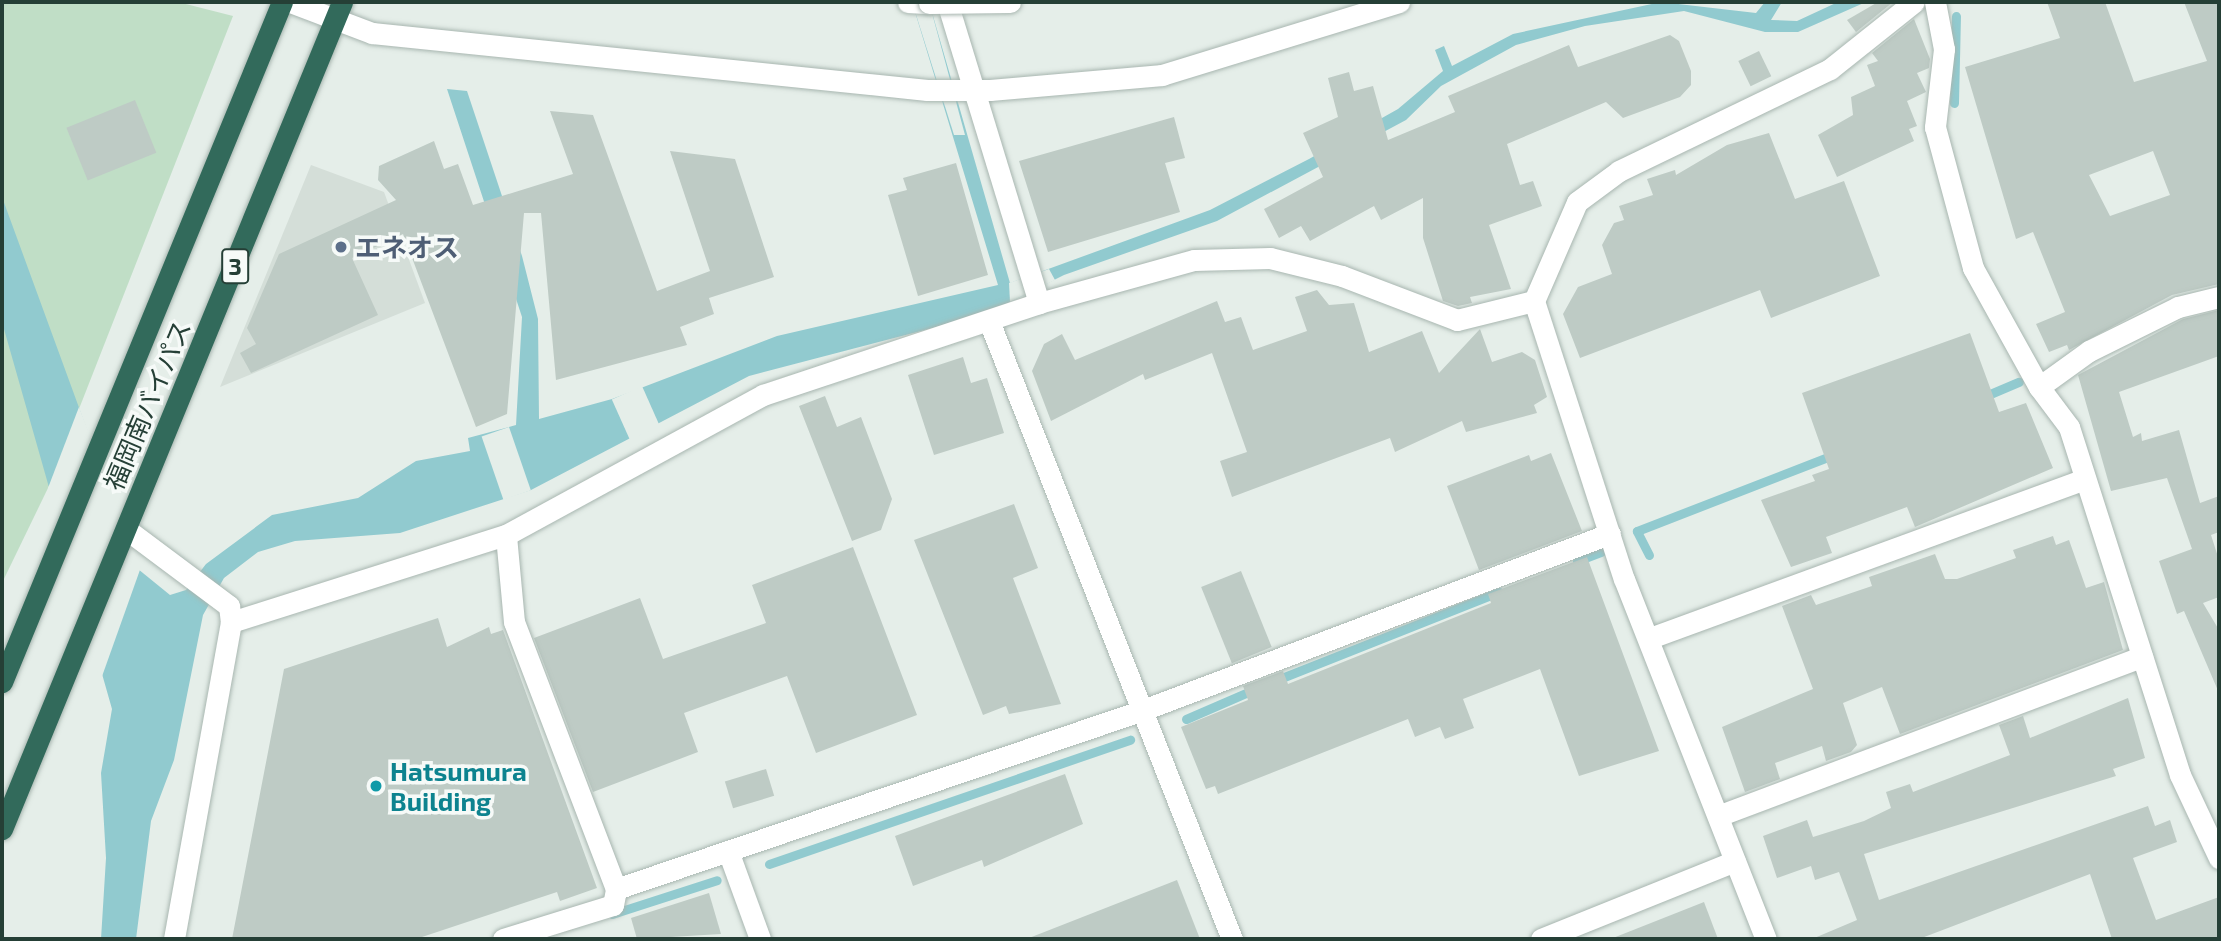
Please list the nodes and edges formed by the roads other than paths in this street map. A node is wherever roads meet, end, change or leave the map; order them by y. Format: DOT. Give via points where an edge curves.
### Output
graph roads {
  1 [pos="282,2"];
  2 [pos="290,2"];
  3 [pos="908,2"];
  4 [pos="947,2"];
  5 [pos="1010,2"];
  6 [pos="1399,2"];
  7 [pos="1914,2"];
  8 [pos="1935,2"];
  9 [pos="339,9"];
  10 [pos="975,90"];
  11 [pos="2219,297"];
  12 [pos="1037,298"];
  13 [pos="1534,301"];
  14 [pos="989,321"];
  15 [pos="2039,387"];
  16 [pos="2085,479"];
  17 [pos="126,529"];
  18 [pos="1610,534"];
  19 [pos="506,535"];
  20 [pos="231,622"];
  21 [pos="1650,638"];
  22 [pos="2142,657"];
  23 [pos="2,682"];
  24 [pos="1143,710"];
  25 [pos="1718,816"];
  26 [pos="2,829"];
  27 [pos="728,851"];
  28 [pos="2219,858"];
  29 [pos="1735,861"];
  30 [pos="616,889"];
  31 [pos="174,939"];
  32 [pos="503,939"];
  33 [pos="760,939"];
  34 [pos="1232,939"];
  35 [pos="1541,939"];
  36 [pos="1766,939"];
  1 -- 23 [label="highway, 福岡南バイパス / 3"];
  2 -- 9 [label="street"];
  3 -- 4 [label="street, bridge"];
  4 -- 5 [label="street, bridge"];
  4 -- 10 [label="street"];
  6 -- 10 [label="street" via="1162,75"];
  7 -- 13 [label="street" via="1830,69 1619,171 1577,202"];
  8 -- 15 [label="street" via="1944,49 1936,127 1973,268"];
  9 -- 10 [label="street" via="385,34 927,90"];
  9 -- 17 [label="highway, 福岡南バイパス / 3"];
  10 -- 12 [label="street"];
  11 -- 15 [label="street" via="2178,307 2089,351"];
  12 -- 13 [label="street" via="1194,260 1270,258 1342,276 1457,320"];
  12 -- 14 [label="street"];
  13 -- 18 [label="street"];
  14 -- 19 [label="street" via="763,395"];
  14 -- 24 [label="street"];
  15 -- 16 [label="street" via="2069,427"];
  16 -- 21 [label="street"];
  16 -- 22 [label="street"];
  17 -- 20 [label="street" via="229,606"];
  17 -- 26 [label="highway, 福岡南バイパス / 3"];
  18 -- 21 [label="street"];
  18 -- 24 [label="street"];
  19 -- 20 [label="street"];
  19 -- 30 [label="street" via="514,622"];
  20 -- 31 [label="street"];
  21 -- 25 [label="street"];
  22 -- 25 [label="street"];
  22 -- 28 [label="street" via="2180,775"];
  24 -- 27 [label="street"];
  24 -- 34 [label="street"];
  25 -- 29 [label="street"];
  27 -- 30 [label="street"];
  27 -- 33 [label="street"];
  29 -- 35 [label="street"];
  29 -- 36 [label="street"];
  30 -- 32 [label="street" via="612,905"];
}
